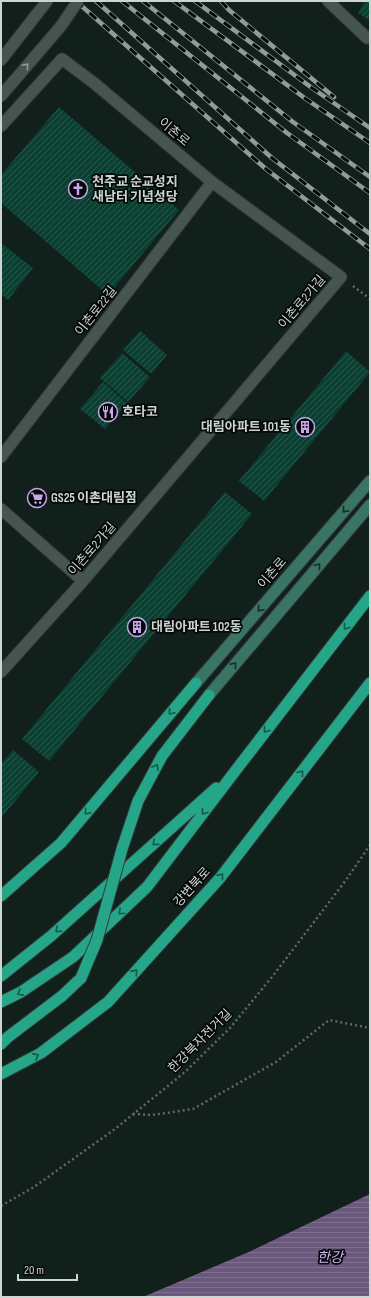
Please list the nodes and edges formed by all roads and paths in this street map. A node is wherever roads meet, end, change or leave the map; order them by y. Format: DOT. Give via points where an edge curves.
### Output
graph roads {
  1 [pos="78,1"];
  2 [pos="328,1"];
  3 [pos="44,5"];
  4 [pos="370,37"];
  5 [pos="1,60"];
  6 [pos="1,96"];
  7 [pos="1,126"];
  8 [pos="212,182"];
  9 [pos="341,277"];
  10 [pos="370,299"];
  11 [pos="1,457"];
  12 [pos="370,481"];
  13 [pos="370,505"];
  14 [pos="1,509"];
  15 [pos="83,581"];
  16 [pos="370,596"];
  17 [pos="1,672"];
  18 [pos="196,683"];
  19 [pos="370,683"];
  20 [pos="209,695"];
  21 [pos="236,770"];
  22 [pos="370,845"];
  23 [pos="1,896"];
  24 [pos="1,976"];
  25 [pos="1,1002"];
  26 [pos="370,1028"];
  27 [pos="1,1044"];
  28 [pos="1,1074"];
  29 [pos="134,1114"];
  30 [pos="1,1206"];
  6 -- 1 [label="street, one-way, bridge" via="61,26"];
  2 -- 4 [label="street" via="367,38"];
  3 -- 5 [label="street"];
  7 -- 8 [label="street, 이촌로" via="62,59"];
  8 -- 9 [label="street, 이촌로"];
  8 -- 11 [label="street, 이촌로22길"];
  9 -- 10 [label="path"];
  9 -- 15 [label="street, 이촌로2가길"];
  12 -- 18 [label="main road, 이촌로, one-way"];
  20 -- 13 [label="main road, one-way"];
  14 -- 15 [label="street"];
  15 -- 17 [label="street, 이촌로2가길"];
  16 -- 21 [label="highway, one-way"];
  18 -- 23 [label="highway, one-way" via="61,843"];
  28 -- 19 [label="highway, 강변북로, one-way" via="41,1053 108,1002 220,878"];
  27 -- 20 [label="highway, one-way, bridge" via="81,978 97,940 138,801 162,756"];
  21 -- 24 [label="highway, one-way" via="51,936"];
  21 -- 25 [label="highway, one-way" via="147,887 72,957 21,992"];
  22 -- 29 [label="path, 한강북자전거길" via="272,977 230,1028 185,1072"];
  26 -- 29 [label="path" via="329,1020 276,1062 193,1109 152,1115"];
  29 -- 30 [label="path, 한강북자전거길" via="34,1187"];
}
